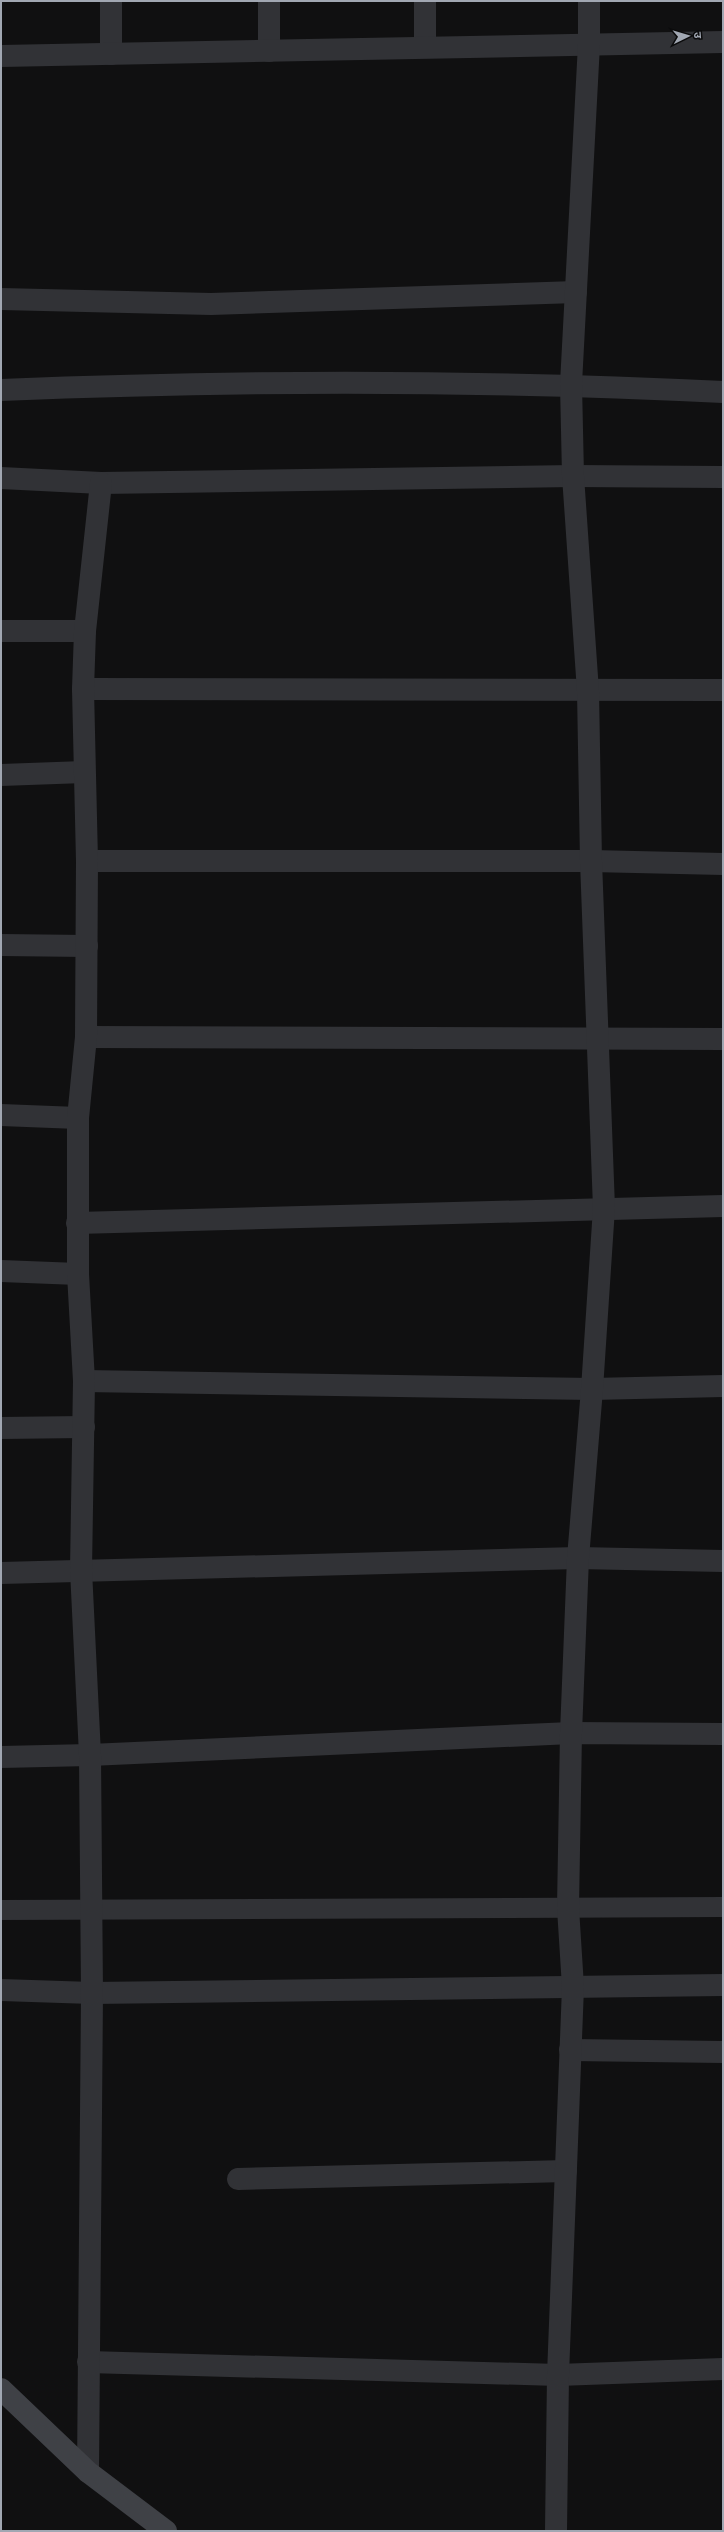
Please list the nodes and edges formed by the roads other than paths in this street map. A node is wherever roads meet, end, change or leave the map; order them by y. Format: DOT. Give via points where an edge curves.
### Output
graph roads {
  1 [pos="111,1"];
  2 [pos="269,1"];
  3 [pos="425,1"];
  4 [pos="589,1"];
  5 [pos="723,42"];
  6 [pos="589,44"];
  7 [pos="425,47"];
  8 [pos="269,51"];
  9 [pos="111,54"];
  10 [pos="1,56"];
  11 [pos="576,292"];
  12 [pos="1,299"];
  13 [pos="571,384"];
  14 [pos="1,390"];
  15 [pos="723,392"];
  16 [pos="573,476"];
  17 [pos="723,477"];
  18 [pos="1,478"];
  19 [pos="101,483"];
  20 [pos="1,631"];
  21 [pos="86,631"];
  22 [pos="83,689"];
  23 [pos="723,690"];
  24 [pos="588,691"];
  25 [pos="84,772"];
  26 [pos="1,775"];
  27 [pos="87,861"];
  28 [pos="591,861"];
  29 [pos="723,864"];
  30 [pos="1,945"];
  31 [pos="87,946"];
  32 [pos="86,1037"];
  33 [pos="599,1039"];
  34 [pos="723,1039"];
  35 [pos="1,1114"];
  36 [pos="78,1118"];
  37 [pos="723,1206"];
  38 [pos="604,1208"];
  39 [pos="77,1223"];
  40 [pos="1,1271"];
  41 [pos="78,1274"];
  42 [pos="84,1381"];
  43 [pos="723,1386"];
  44 [pos="592,1389"];
  45 [pos="84,1427"];
  46 [pos="1,1428"];
  47 [pos="578,1558"];
  48 [pos="723,1561"];
  49 [pos="82,1570"];
  50 [pos="1,1573"];
  51 [pos="571,1733"];
  52 [pos="723,1734"];
  53 [pos="90,1755"];
  54 [pos="1,1757"];
  55 [pos="723,1907"];
  56 [pos="568,1908"];
  57 [pos="91,1909"];
  58 [pos="1,1910"];
  59 [pos="723,1985"];
  60 [pos="573,1988"];
  61 [pos="1,1990"];
  62 [pos="92,1993"];
  63 [pos="570,2050"];
  64 [pos="723,2052"];
  65 [pos="566,2171"];
  66 [pos="238,2179"];
  67 [pos="88,2362"];
  68 [pos="723,2369"];
  69 [pos="558,2376"];
  70 [pos="1,2389"];
  71 [pos="88,2472"];
  72 [pos="166,2531"];
  73 [pos="556,2531"];
  1 -- 9 [label="street"];
  2 -- 8 [label="street"];
  3 -- 7 [label="street"];
  4 -- 6 [label="street"];
  5 -- 6 [label="street"];
  6 -- 7 [label="street"];
  6 -- 11 [label="street"];
  7 -- 8 [label="street"];
  8 -- 9 [label="street"];
  9 -- 10 [label="street"];
  11 -- 12 [label="street" via="211,304"];
  11 -- 13 [label="street"];
  13 -- 14 [label="street" via="143,384"];
  13 -- 15 [label="street"];
  13 -- 16 [label="street"];
  16 -- 17 [label="street"];
  16 -- 19 [label="street"];
  16 -- 24 [label="street"];
  18 -- 19 [label="street"];
  19 -- 21 [label="street"];
  20 -- 21 [label="street"];
  21 -- 22 [label="street"];
  22 -- 24 [label="street"];
  22 -- 25 [label="street"];
  23 -- 24 [label="street"];
  24 -- 28 [label="street"];
  25 -- 26 [label="street"];
  25 -- 27 [label="street"];
  27 -- 28 [label="street"];
  27 -- 31 [label="street"];
  28 -- 29 [label="street"];
  28 -- 33 [label="street"];
  30 -- 31 [label="street"];
  31 -- 32 [label="street"];
  32 -- 33 [label="street"];
  32 -- 36 [label="street"];
  33 -- 34 [label="street"];
  33 -- 38 [label="street"];
  35 -- 36 [label="street"];
  36 -- 39 [label="street"];
  37 -- 38 [label="street"];
  38 -- 39 [label="street"];
  38 -- 44 [label="street"];
  39 -- 41 [label="street"];
  40 -- 41 [label="street"];
  41 -- 42 [label="street"];
  42 -- 44 [label="street"];
  42 -- 45 [label="street"];
  43 -- 44 [label="street"];
  44 -- 47 [label="street"];
  45 -- 46 [label="street"];
  45 -- 49 [label="street"];
  47 -- 48 [label="street"];
  47 -- 49 [label="street"];
  47 -- 51 [label="street"];
  49 -- 50 [label="street"];
  49 -- 53 [label="street"];
  51 -- 52 [label="street"];
  51 -- 53 [label="street"];
  51 -- 56 [label="street"];
  53 -- 54 [label="street"];
  53 -- 57 [label="street"];
  55 -- 56 [label="lane"];
  56 -- 57 [label="lane"];
  56 -- 60 [label="street"];
  57 -- 58 [label="lane"];
  57 -- 62 [label="street"];
  59 -- 60 [label="street"];
  60 -- 62 [label="street"];
  60 -- 63 [label="street"];
  61 -- 62 [label="street"];
  62 -- 67 [label="street"];
  63 -- 64 [label="street"];
  63 -- 65 [label="street"];
  65 -- 66 [label="street"];
  65 -- 69 [label="street"];
  67 -- 69 [label="street"];
  67 -- 71 [label="street"];
  68 -- 69 [label="street"];
  69 -- 73 [label="street"];
  70 -- 71 [label="street"];
  71 -- 72 [label="street"];
}
